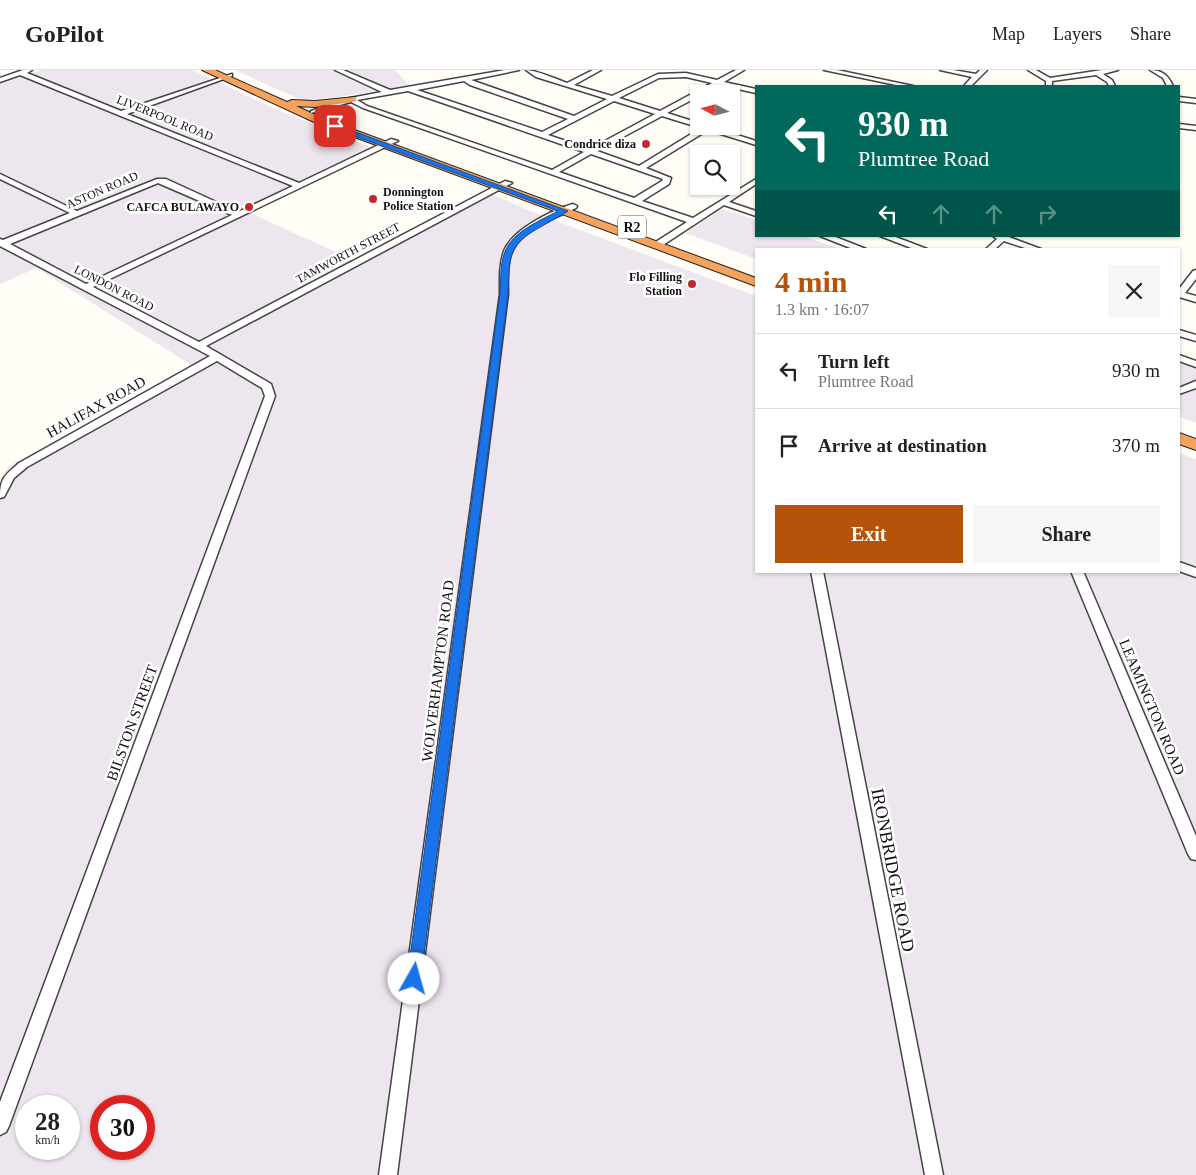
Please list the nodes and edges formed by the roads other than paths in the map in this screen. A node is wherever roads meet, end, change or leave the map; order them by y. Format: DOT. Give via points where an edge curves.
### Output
graph roads {
  1 [pos="207,70"];
  2 [pos="338,70"];
  3 [pos="516,70"];
  4 [pos="529,70"];
  5 [pos="598,70"];
  6 [pos="741,70"];
  7 [pos="827,70"];
  8 [pos="943,70"];
  9 [pos="984,70"];
  10 [pos="1031,70"];
  11 [pos="1114,70"];
  12 [pos="1153,70"];
  13 [pos="25,71"];
  14 [pos="1098,73"];
  15 [pos="224,74"];
  16 [pos="975,76"];
  17 [pos="466,78"];
  18 [pos="0,80"];
  19 [pos="720,83"];
  20 [pos="1049,83"];
  21 [pos="568,85"];
  22 [pos="896,85"];
  23 [pos="968,85"];
  24 [pos="1112,85"];
  25 [pos="1170,85"];
  26 [pos="406,88"];
  27 [pos="755,91"];
  28 [pos="388,92"];
  29 [pos="352,99"];
  30 [pos="614,99"];
  31 [pos="1180,99"];
  32 [pos="1196,101"];
  33 [pos="336,104"];
  34 [pos="294,107"];
  35 [pos="123,113"];
  36 [pos="660,114"];
  37 [pos="320,116"];
  38 [pos="575,119"];
  39 [pos="690,123"];
  40 [pos="1180,126"];
  41 [pos="1196,128"];
  42 [pos="542,135"];
  43 [pos="690,135"];
  44 [pos="729,135"];
  45 [pos="390,143"];
  46 [pos="755,143"];
  47 [pos="589,151"];
  48 [pos="641,168"];
  49 [pos="551,173"];
  50 [pos="0,176"];
  51 [pos="755,182"];
  52 [pos="504,185"];
  53 [pos="299,186"];
  54 [pos="743,190"];
  55 [pos="755,195"];
  56 [pos="634,202"];
  57 [pos="724,203"];
  58 [pos="568,208"];
  59 [pos="76,213"];
  60 [pos="239,214"];
  61 [pos="755,214"];
  62 [pos="695,222"];
  63 [pos="827,237"];
  64 [pos="887,237"];
  65 [pos="1000,237"];
  66 [pos="662,242"];
  67 [pos="1,243"];
  68 [pos="859,248"];
  69 [pos="920,248"];
  70 [pos="991,248"];
  71 [pos="1034,248"];
  72 [pos="755,273"];
  73 [pos="1196,273"];
  74 [pos="755,282"];
  75 [pos="86,287"];
  76 [pos="1180,293"];
  77 [pos="1180,294"];
  78 [pos="1196,299"];
  79 [pos="1180,333"];
  80 [pos="1196,338"];
  81 [pos="199,346"];
  82 [pos="216,357"];
  83 [pos="1180,358"];
  84 [pos="1196,364"];
  85 [pos="1196,384"];
  86 [pos="1180,391"];
  87 [pos="1180,430"];
  88 [pos="1196,436"];
  89 [pos="1180,438"];
  90 [pos="1196,445"];
  91 [pos="0,494"];
  92 [pos="1180,566"];
  93 [pos="816,573"];
  94 [pos="1078,573"];
  95 [pos="1196,573"];
  96 [pos="1196,854"];
  97 [pos="0,1126"];
  98 [pos="388,1175"];
  99 [pos="934,1175"];
  1 -- 15 [label="highway, R2"];
  2 -- 28 [label="street"];
  3 -- 17 [label="street"];
  4 -- 21 [label="street"];
  5 -- 21 [label="street"];
  6 -- 19 [label="street"];
  7 -- 22 [label="street"];
  8 -- 16 [label="street"];
  9 -- 16 [label="street"];
  10 -- 20 [label="street"];
  11 -- 14 [label="street"];
  12 -- 25 [label="street" via="1166,77"];
  13 -- 18 [label="street"];
  13 -- 35 [label="street, LIVERPOOL ROAD"];
  14 -- 20 [label="street"];
  14 -- 24 [label="street"];
  15 -- 34 [label="highway, R2"];
  15 -- 35 [label="street"];
  16 -- 23 [label="street"];
  17 -- 26 [label="street"];
  17 -- 38 [label="street" via="472,84"];
  19 -- 27 [label="street"];
  19 -- 30 [label="street" via="686,75 658,76"];
  19 -- 36 [label="street"];
  21 -- 30 [label="street"];
  26 -- 28 [label="street"];
  26 -- 42 [label="street"];
  28 -- 29 [label="street"];
  29 -- 33 [label="street"];
  29 -- 34 [label="highway"];
  29 -- 49 [label="street" via="356,104"];
  30 -- 36 [label="street"];
  30 -- 38 [label="street"];
  31 -- 32 [label="street"];
  33 -- 37 [label="street"];
  33 -- 37 [label="highway" via="329,113"];
  34 -- 37 [label="highway, R2"];
  35 -- 53 [label="street, LIVERPOOL ROAD"];
  36 -- 39 [label="street"];
  36 -- 47 [label="street"];
  37 -- 45 [label="highway, R2"];
  38 -- 42 [label="street"];
  40 -- 41 [label="street"];
  42 -- 47 [label="street"];
  43 -- 48 [label="street"];
  44 -- 46 [label="street"];
  45 -- 52 [label="highway, R2"];
  45 -- 53 [label="street"];
  47 -- 48 [label="street"];
  47 -- 49 [label="street"];
  48 -- 56 [label="street" via="664,176 668,181"];
  49 -- 56 [label="street"];
  50 -- 59 [label="street"];
  51 -- 54 [label="street"];
  52 -- 58 [label="highway, R2"];
  52 -- 81 [label="street, TAMWORTH STREET"];
  53 -- 60 [label="street"];
  54 -- 55 [label="street"];
  54 -- 57 [label="street"];
  56 -- 62 [label="street"];
  57 -- 61 [label="street"];
  57 -- 62 [label="street"];
  58 -- 66 [label="highway, R2"];
  58 -- 98 [label="street, WOLVERHAMPTON ROAD" via="524,233 510,247 506,259"];
  59 -- 60 [label="street, ASTON ROAD" via="150,182 160,181"];
  59 -- 67 [label="street, ASTON ROAD"];
  60 -- 75 [label="street"];
  62 -- 66 [label="street"];
  63 -- 68 [label="street"];
  64 -- 69 [label="street"];
  65 -- 70 [label="street"];
  65 -- 71 [label="street"];
  66 -- 72 [label="highway, R2"];
  66 -- 74 [label="highway, R2"];
  67 -- 75 [label="street, LONDON ROAD"];
  73 -- 76 [label="street"];
  75 -- 81 [label="street, LONDON ROAD"];
  77 -- 78 [label="street"];
  79 -- 80 [label="street"];
  81 -- 82 [label="street, LONDON ROAD"];
  82 -- 91 [label="street, HALIFAX ROAD" via="23,464 10,476"];
  82 -- 97 [label="street, BILSTON STREET" via="267,386 270,396"];
  83 -- 84 [label="street"];
  85 -- 86 [label="street"];
  87 -- 88 [label="highway"];
  89 -- 90 [label="highway"];
  92 -- 95 [label="street"];
  93 -- 99 [label="street, IRONBRIDGE ROAD"];
  94 -- 96 [label="street, LEAMINGTON ROAD"];
}
